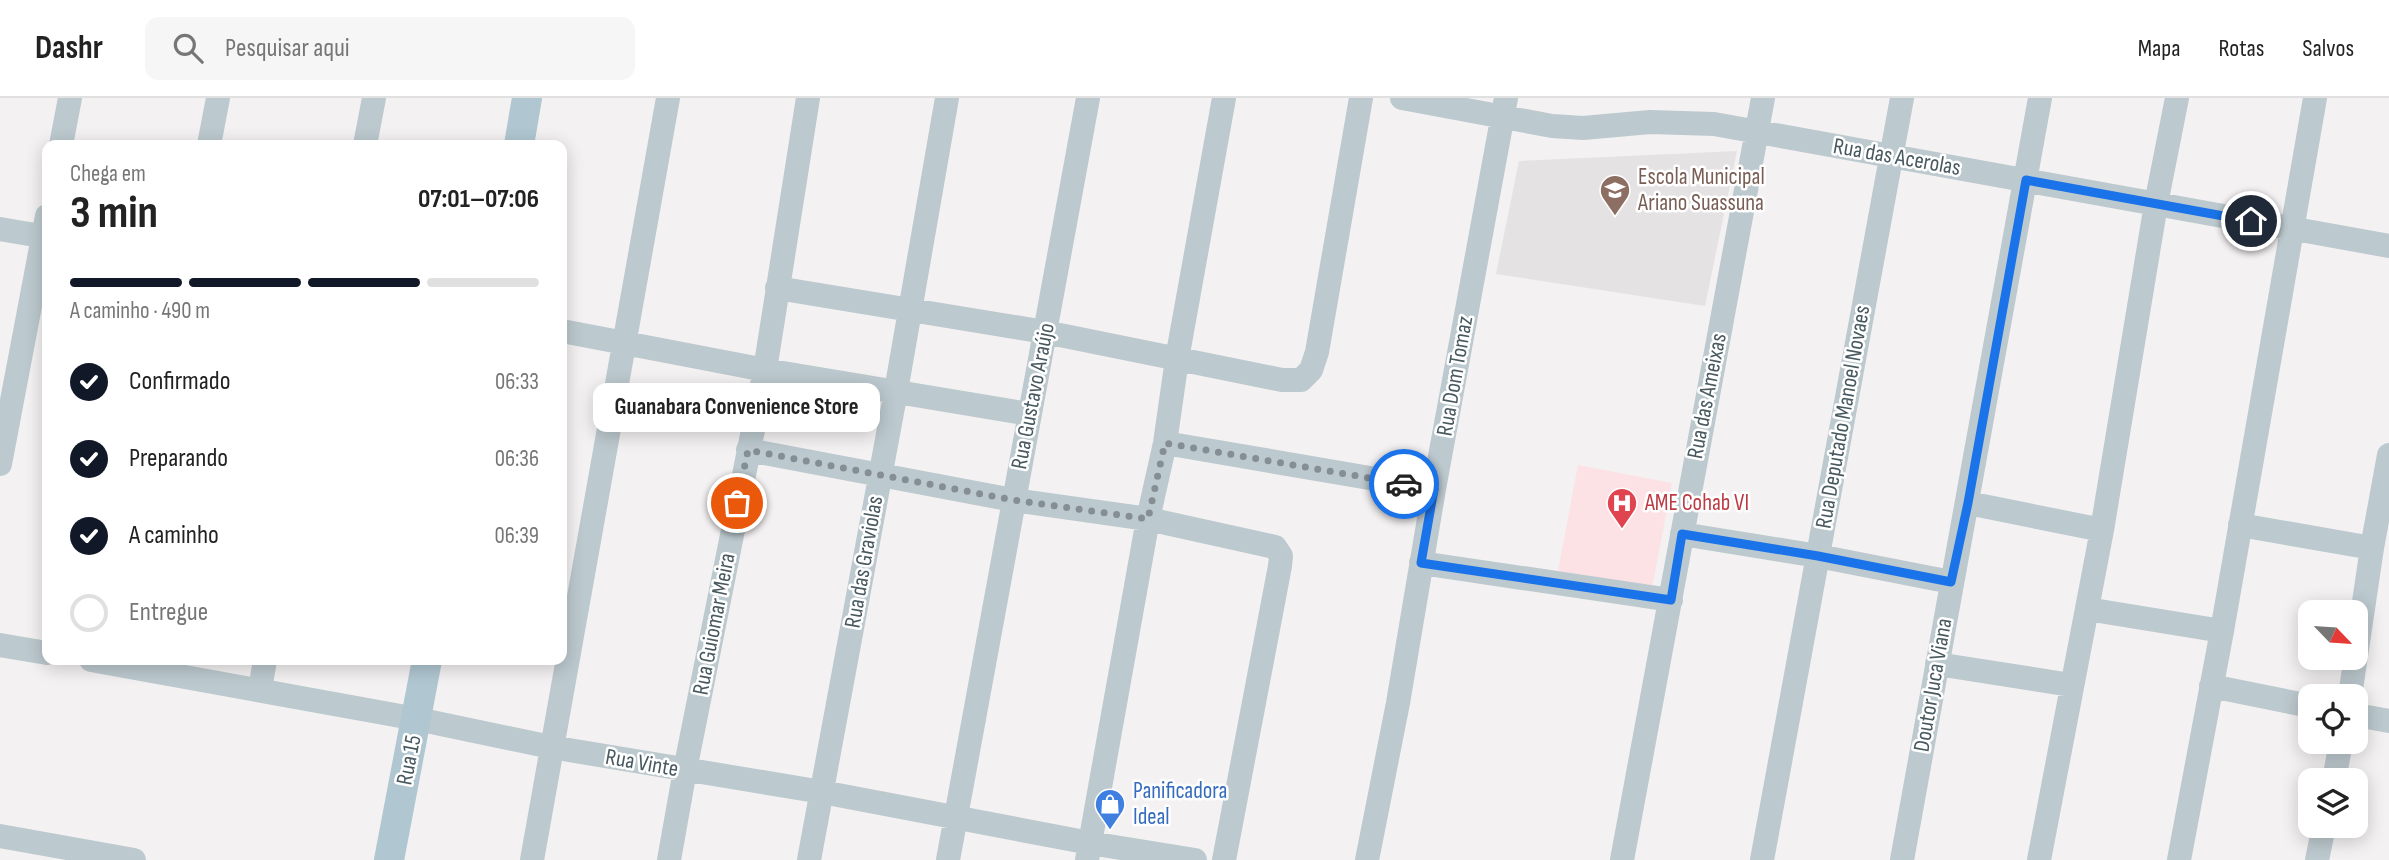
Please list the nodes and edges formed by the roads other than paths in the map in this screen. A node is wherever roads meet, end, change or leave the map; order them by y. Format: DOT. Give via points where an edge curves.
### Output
graph roads {
  1 [pos="70,98"];
  2 [pos="218,98"];
  3 [pos="374,98"];
  4 [pos="527,98"];
  5 [pos="668,98"];
  6 [pos="808,98"];
  7 [pos="947,98"];
  8 [pos="1088,98"];
  9 [pos="1224,98"];
  10 [pos="1361,98"];
  11 [pos="1402,98"];
  12 [pos="1763,98"];
  13 [pos="1902,98"];
  14 [pos="2040,98"];
  15 [pos="2177,98"];
  16 [pos="2315,98"];
  17 [pos="1504,108"];
  18 [pos="1756,132"];
  19 [pos="62,140"];
  20 [pos="210,140"];
  21 [pos="366,140"];
  22 [pos="520,140"];
  23 [pos="1892,156"];
  24 [pos="2026,180"];
  25 [pos="2156,204"];
  26 [pos="2291,228"];
  27 [pos="0,229"];
  28 [pos="42,230"];
  29 [pos="2389,246"];
  30 [pos="42,250"];
  31 [pos="777,288"];
  32 [pos="910,310"];
  33 [pos="567,332"];
  34 [pos="1045,332"];
  35 [pos="623,344"];
  36 [pos="1177,359"];
  37 [pos="765,370"];
  38 [pos="896,391"];
  39 [pos="1029,414"];
  40 [pos="1165,443"];
  41 [pos="748,450"];
  42 [pos="2389,455"];
  43 [pos="0,464"];
  44 [pos="880,475"];
  45 [pos="1434,489"];
  46 [pos="1013,500"];
  47 [pos="1968,503"];
  48 [pos="1148,519"];
  49 [pos="2240,525"];
  50 [pos="2102,530"];
  51 [pos="1682,534"];
  52 [pos="2372,548"];
  53 [pos="1818,556"];
  54 [pos="1421,563"];
  55 [pos="1951,582"];
  56 [pos="1671,600"];
  57 [pos="2087,609"];
  58 [pos="2222,631"];
  59 [pos="0,645"];
  60 [pos="42,652"];
  61 [pos="567,657"];
  62 [pos="1937,664"];
  63 [pos="134,665"];
  64 [pos="264,665"];
  65 [pos="426,665"];
  66 [pos="566,665"];
  67 [pos="2352,684"];
  68 [pos="2071,685"];
  69 [pos="2211,686"];
  70 [pos="260,689"];
  71 [pos="2298,704"];
  72 [pos="2368,717"];
  73 [pos="417,719"];
  74 [pos="2389,721"];
  75 [pos="551,747"];
  76 [pos="685,770"];
  77 [pos="822,792"];
  78 [pos="956,816"];
  79 [pos="0,836"];
  80 [pos="2322,838"];
  81 [pos="1089,851"];
  82 [pos="134,860"];
  83 [pos="389,860"];
  84 [pos="532,860"];
  85 [pos="669,860"];
  86 [pos="809,860"];
  87 [pos="948,860"];
  88 [pos="1195,860"];
  89 [pos="1224,860"];
  90 [pos="1367,860"];
  91 [pos="1622,860"];
  92 [pos="1762,860"];
  93 [pos="1902,860"];
  94 [pos="2039,860"];
  95 [pos="2179,860"];
  96 [pos="2317,860"];
  1 -- 19 [label="street"];
  2 -- 20 [label="street"];
  3 -- 21 [label="street"];
  4 -- 22 [label="main road"];
  5 -- 35 [label="street"];
  6 -- 31 [label="street, Rua Guiomar Meira"];
  7 -- 32 [label="street, Rua das Graviolas"];
  8 -- 34 [label="street, Rua Gustavo Araújo"];
  9 -- 36 [label="street"];
  10 -- 36 [label="street" via="1311,370 1301,380 1283,380"];
  11 -- 17 [label="street, Rua das Acerolas"];
  12 -- 18 [label="street, Rua das Ameixas"];
  13 -- 23 [label="street, Rua Deputado Manoel Novaes"];
  14 -- 24 [label="street, Doutor Juca Viana"];
  15 -- 25 [label="street"];
  16 -- 26 [label="street"];
  17 -- 18 [label="street, Rua das Acerolas" via="1552,126 1679,122"];
  17 -- 45 [label="street, Rua Dom Tomaz"];
  18 -- 23 [label="street, Rua das Acerolas"];
  18 -- 51 [label="street, Rua das Ameixas"];
  23 -- 24 [label="street, Rua das Acerolas"];
  23 -- 53 [label="street, Rua Deputado Manoel Novaes"];
  24 -- 25 [label="street, Rua das Acerolas"];
  24 -- 47 [label="street, Doutor Juca Viana"];
  25 -- 26 [label="street, Rua das Acerolas"];
  25 -- 50 [label="street"];
  26 -- 29 [label="street, Rua das Acerolas"];
  26 -- 49 [label="street"];
  27 -- 28 [label="street"];
  30 -- 43 [label="street"];
  31 -- 32 [label="street"];
  31 -- 37 [label="street, Rua Guiomar Meira"];
  32 -- 34 [label="street"];
  32 -- 38 [label="street, Rua das Graviolas"];
  33 -- 35 [label="street"];
  34 -- 36 [label="street"];
  34 -- 39 [label="street, Rua Gustavo Araújo"];
  35 -- 37 [label="street"];
  35 -- 61 [label="street"];
  36 -- 40 [label="street"];
  37 -- 38 [label="street"];
  37 -- 41 [label="street, Rua Guiomar Meira"];
  38 -- 39 [label="street"];
  38 -- 44 [label="street, Rua das Graviolas"];
  39 -- 46 [label="street, Rua Gustavo Araújo"];
  40 -- 45 [label="street"];
  40 -- 48 [label="street"];
  41 -- 44 [label="street"];
  41 -- 76 [label="street, Rua Guiomar Meira"];
  42 -- 52 [label="street"];
  44 -- 46 [label="street"];
  44 -- 77 [label="street, Rua das Graviolas"];
  45 -- 54 [label="street, Rua Dom Tomaz"];
  46 -- 48 [label="street"];
  46 -- 78 [label="street, Rua Gustavo Araújo"];
  47 -- 50 [label="street"];
  47 -- 55 [label="street, Doutor Juca Viana"];
  48 -- 81 [label="street"];
  48 -- 89 [label="street" via="1266,544 1280,552"];
  49 -- 52 [label="street"];
  49 -- 58 [label="street"];
  50 -- 57 [label="street"];
  51 -- 53 [label="street"];
  51 -- 56 [label="street, Rua das Ameixas"];
  52 -- 67 [label="street"];
  53 -- 55 [label="street"];
  53 -- 92 [label="street, Rua Deputado Manoel Novaes"];
  54 -- 56 [label="street"];
  54 -- 90 [label="street, Rua Dom Tomaz"];
  55 -- 62 [label="street, Doutor Juca Viana"];
  56 -- 91 [label="street, Rua das Ameixas"];
  57 -- 58 [label="street"];
  57 -- 68 [label="street"];
  58 -- 69 [label="street"];
  59 -- 60 [label="street"];
  62 -- 68 [label="street"];
  62 -- 93 [label="street, Doutor Juca Viana"];
  63 -- 70 [label="street, Rua Vinte"];
  64 -- 70 [label="street"];
  65 -- 73 [label="main road, Rua 15"];
  66 -- 75 [label="street"];
  68 -- 94 [label="street"];
  69 -- 71 [label="street"];
  69 -- 95 [label="street"];
  70 -- 73 [label="street, Rua Vinte"];
  72 -- 74 [label="street"];
  73 -- 75 [label="street, Rua Vinte"];
  73 -- 83 [label="main road, Rua 15"];
  75 -- 76 [label="street, Rua Vinte"];
  75 -- 84 [label="street"];
  76 -- 77 [label="street, Rua Vinte"];
  76 -- 85 [label="street, Rua Guiomar Meira"];
  77 -- 78 [label="street, Rua Vinte"];
  77 -- 86 [label="street, Rua das Graviolas"];
  78 -- 81 [label="street, Rua Vinte"];
  78 -- 87 [label="street, Rua Gustavo Araújo"];
  79 -- 82 [label="street"];
  80 -- 96 [label="street"];
  81 -- 88 [label="street, Rua Vinte"];
}
